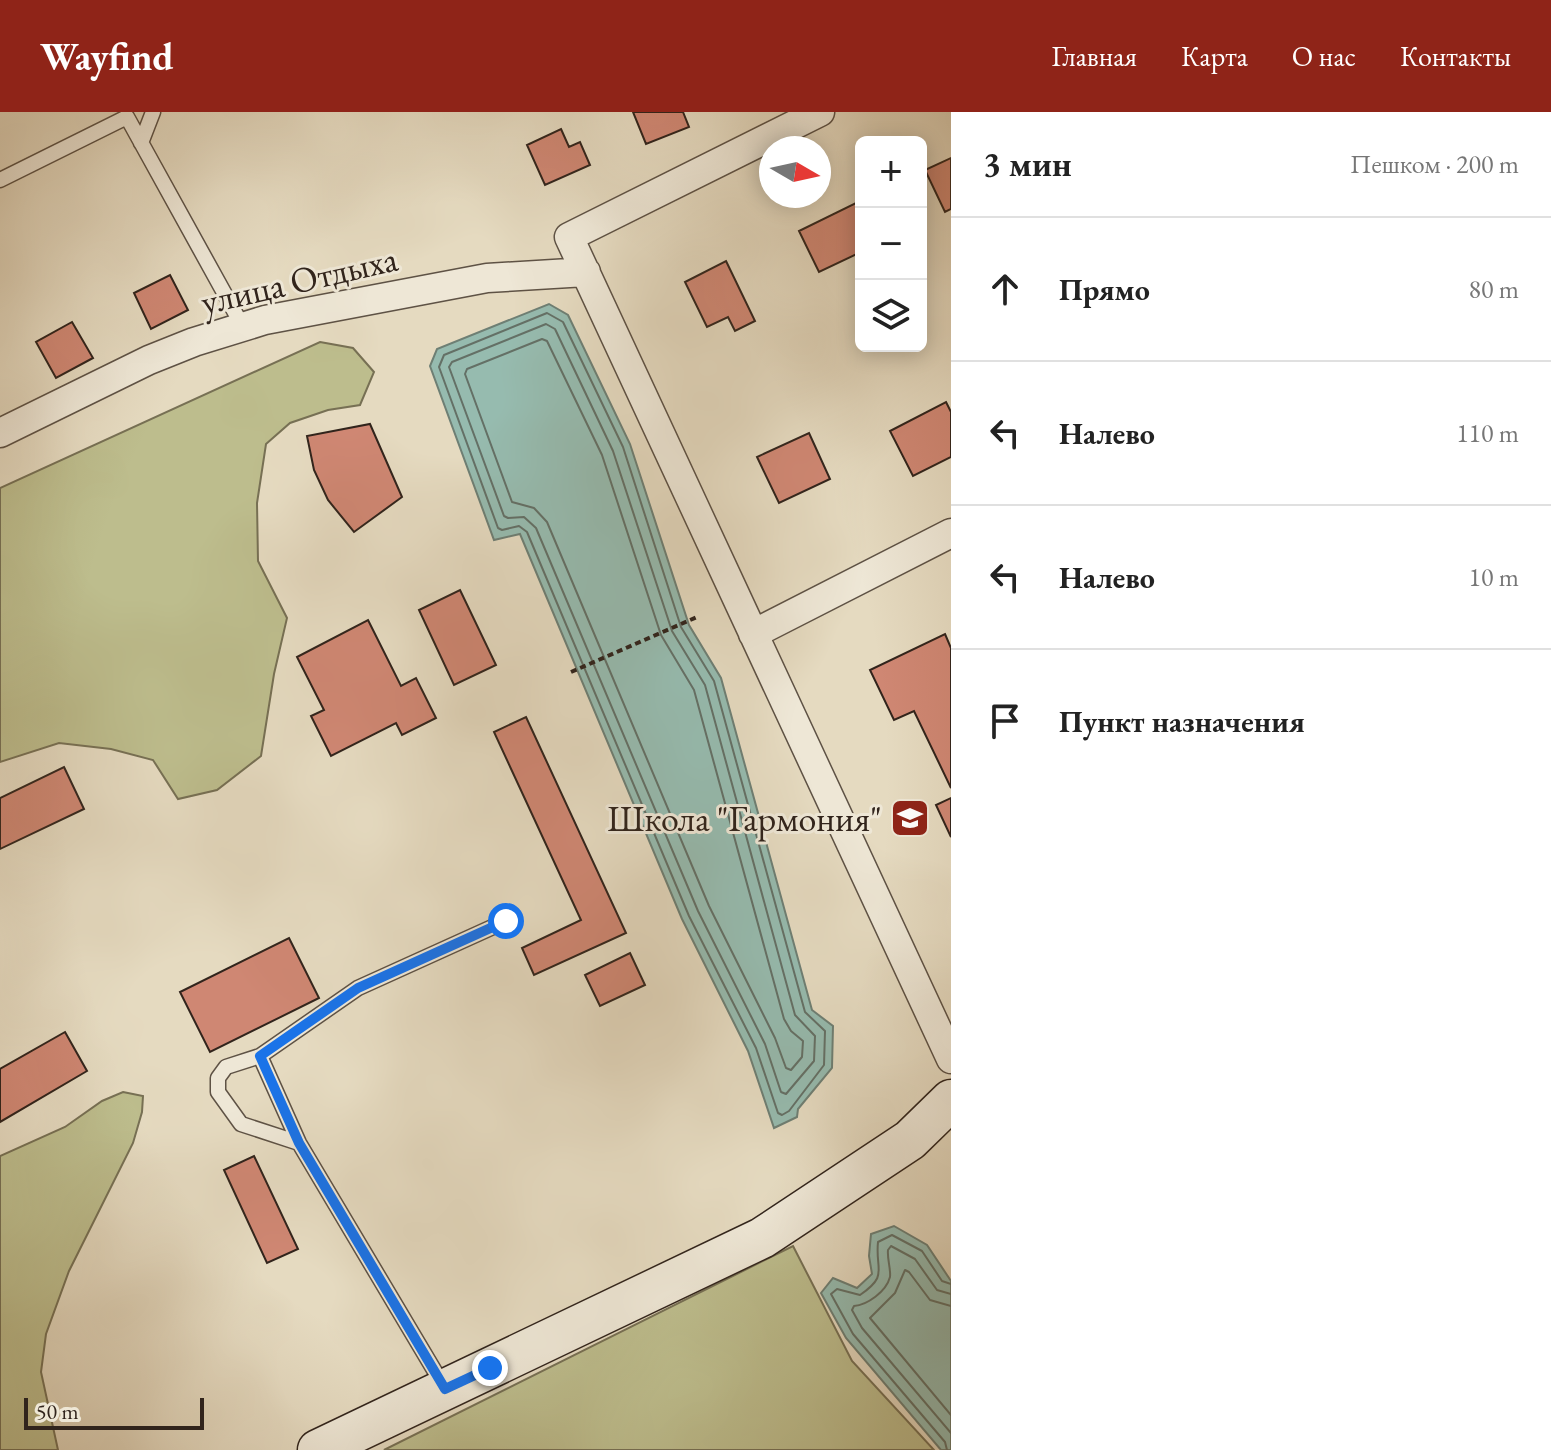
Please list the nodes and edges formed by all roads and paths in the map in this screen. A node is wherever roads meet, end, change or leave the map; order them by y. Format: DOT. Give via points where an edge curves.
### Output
graph roads {
  1 [pos="153,112"];
  2 [pos="820,112"];
  3 [pos="141,143"];
  4 [pos="0,180"];
  5 [pos="586,272"];
  6 [pos="243,327"];
  7 [pos="0,433"];
  8 [pos="951,533"];
  9 [pos="697,617"];
  10 [pos="753,634"];
  11 [pos="571,672"];
  12 [pos="506,921"];
  13 [pos="260,1056"];
  14 [pos="951,1059"];
  15 [pos="951,1100"];
  16 [pos="299,1143"];
  17 [pos="445,1389"];
  18 [pos="318,1450"];
  1 -- 3 [label="lane"];
  2 -- 5 [label="street" via="569,237"];
  3 -- 4 [label="lane" via="127,117"];
  3 -- 6 [label="lane"];
  5 -- 6 [label="street, улица Отдыха" via="487,278"];
  5 -- 10 [label="street"];
  6 -- 7 [label="street, улица Отдыха" via="149,360"];
  8 -- 10 [label="street"];
  9 -- 11 [label="path"];
  10 -- 14 [label="street"];
  12 -- 13 [label="lane" via="358,988"];
  13 -- 16 [label="lane"];
  13 -- 16 [label="lane" via="226,1067 218,1078 218,1092 241,1124"];
  15 -- 17 [label="main road" via="910,1140 762,1238"];
  16 -- 17 [label="lane"];
  17 -- 18 [label="main road"];
}
